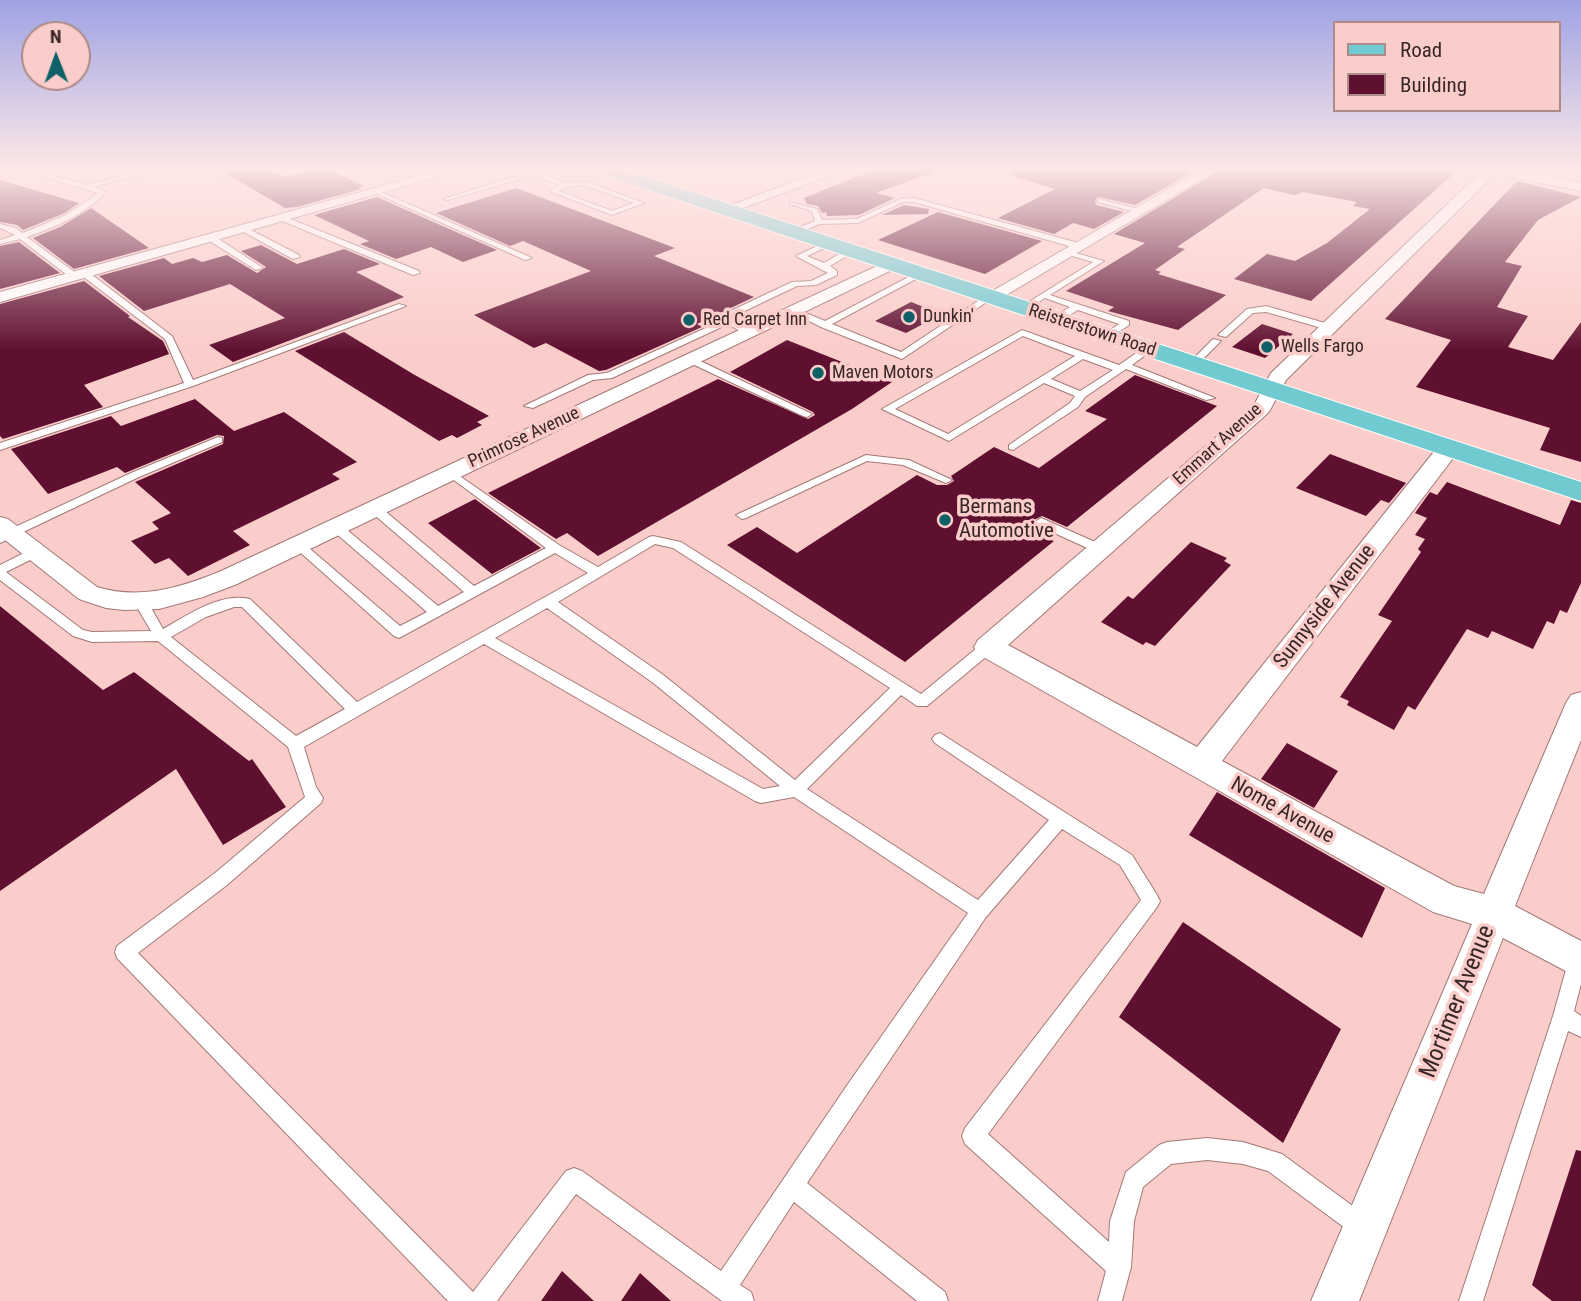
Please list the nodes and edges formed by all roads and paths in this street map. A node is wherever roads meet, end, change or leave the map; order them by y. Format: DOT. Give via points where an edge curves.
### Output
graph roads {
  1 [pos="7,230"];
  2 [pos="37,230"];
  3 [pos="242,230"];
  4 [pos="246,230"];
  5 [pos="311,230"];
  6 [pos="463,230"];
  7 [pos="786,230"];
  8 [pos="824,230"];
  9 [pos="848,230"];
  10 [pos="1011,230"];
  11 [pos="1107,230"];
  12 [pos="1429,230"];
  13 [pos="22,237"];
  14 [pos="211,238"];
  15 [pos="0,242"];
  16 [pos="831,245"];
  17 [pos="1074,249"];
  18 [pos="296,257"];
  19 [pos="528,258"];
  20 [pos="892,264"];
  21 [pos="259,268"];
  22 [pos="416,273"];
  23 [pos="921,274"];
  24 [pos="79,275"];
  25 [pos="0,297"];
  26 [pos="990,297"];
  27 [pos="1033,302"];
  28 [pos="402,306"];
  29 [pos="793,311"];
  30 [pos="728,321"];
  31 [pos="824,325"];
  32 [pos="1329,327"];
  33 [pos="748,332"];
  34 [pos="1148,349"];
  35 [pos="1082,355"];
  36 [pos="691,360"];
  37 [pos="1193,364"];
  38 [pos="1123,368"];
  39 [pos="1043,379"];
  40 [pos="190,384"];
  41 [pos="1271,390"];
  42 [pos="1081,395"];
  43 [pos="1210,398"];
  44 [pos="529,406"];
  45 [pos="807,414"];
  46 [pos="218,440"];
  47 [pos="0,447"];
  48 [pos="1013,447"];
  49 [pos="1449,448"];
  50 [pos="451,473"];
  51 [pos="946,480"];
  52 [pos="1581,492"];
  53 [pos="375,509"];
  54 [pos="742,515"];
  55 [pos="1041,522"];
  56 [pos="336,527"];
  57 [pos="4,532"];
  58 [pos="298,545"];
  59 [pos="555,548"];
  60 [pos="1100,550"];
  61 [pos="36,552"];
  62 [pos="0,572"];
  63 [pos="598,573"];
  64 [pos="474,593"];
  65 [pos="147,602"];
  66 [pos="548,602"];
  67 [pos="437,613"];
  68 [pos="161,636"];
  69 [pos="484,638"];
  70 [pos="988,647"];
  71 [pos="899,688"];
  72 [pos="1581,703"];
  73 [pos="355,709"];
  74 [pos="940,739"];
  75 [pos="295,744"];
  76 [pos="1200,766"];
  77 [pos="796,790"];
  78 [pos="1060,819"];
  79 [pos="980,911"];
  80 [pos="1495,914"];
  81 [pos="1580,960"];
  82 [pos="1572,1021"];
  83 [pos="792,1186"];
  84 [pos="1365,1229"];
  85 [pos="1119,1267"];
  86 [pos="733,1295"];
  87 [pos="466,1301"];
  88 [pos="482,1301"];
  89 [pos="936,1301"];
  90 [pos="1111,1301"];
  91 [pos="1335,1301"];
  92 [pos="1471,1301"];
  1 -- 13 [label="lane"];
  2 -- 13 [label="lane"];
  3 -- 14 [label="street"];
  4 -- 18 [label="lane"];
  5 -- 22 [label="lane"];
  6 -- 19 [label="lane"];
  7 -- 16 [label="main road, Reisterstown Road"];
  8 -- 16 [label="lane"];
  9 -- 16 [label="lane"];
  10 -- 17 [label="lane"];
  11 -- 17 [label="street"];
  12 -- 32 [label="street, Emmart Avenue"];
  13 -- 15 [label="lane"];
  13 -- 24 [label="lane"];
  14 -- 21 [label="lane"];
  14 -- 24 [label="street"];
  16 -- 20 [label="main road, Reisterstown Road"];
  16 -- 30 [label="lane" via="834,273 785,288 723,318"];
  17 -- 26 [label="street"];
  17 -- 27 [label="lane" via="1100,261"];
  20 -- 23 [label="main road, Reisterstown Road"];
  20 -- 29 [label="street, Primrose Avenue"];
  23 -- 26 [label="main road, Reisterstown Road"];
  23 -- 31 [label="lane"];
  24 -- 25 [label="street"];
  24 -- 40 [label="lane" via="169,338"];
  26 -- 27 [label="main road, Reisterstown Road"];
  26 -- 31 [label="lane" via="902,356"];
  27 -- 34 [label="main road, Reisterstown Road"];
  28 -- 40 [label="lane"];
  29 -- 31 [label="lane"];
  29 -- 33 [label="street, Primrose Avenue"];
  30 -- 33 [label="lane"];
  30 -- 44 [label="lane" via="609,376 591,377"];
  32 -- 37 [label="lane" via="1256,309"];
  32 -- 41 [label="street, Emmart Avenue" via="1278,377"];
  33 -- 36 [label="street, Primrose Avenue"];
  34 -- 37 [label="main road, Reisterstown Road"];
  34 -- 38 [label="lane"];
  35 -- 38 [label="lane"];
  35 -- 39 [label="lane"];
  35 -- 39 [label="lane" via="1023,333 887,409 948,438"];
  36 -- 45 [label="lane"];
  36 -- 50 [label="street, Primrose Avenue"];
  37 -- 41 [label="main road, Reisterstown Road"];
  38 -- 42 [label="lane"];
  38 -- 43 [label="lane"];
  39 -- 42 [label="lane"];
  40 -- 47 [label="lane"];
  41 -- 49 [label="main road, Reisterstown Road"];
  41 -- 60 [label="street, Emmart Avenue" via="1262,408"];
  42 -- 48 [label="lane" via="1074,405"];
  46 -- 57 [label="lane"];
  49 -- 52 [label="main road, Reisterstown Road"];
  49 -- 76 [label="street, Sunnyside Avenue"];
  50 -- 53 [label="street, Primrose Avenue"];
  50 -- 59 [label="lane"];
  51 -- 54 [label="lane" via="905,462 866,458"];
  53 -- 56 [label="street, Primrose Avenue"];
  53 -- 64 [label="lane"];
  55 -- 60 [label="lane"];
  56 -- 58 [label="street, Primrose Avenue"];
  56 -- 67 [label="lane"];
  57 -- 61 [label="street, Primrose Avenue"];
  58 -- 65 [label="street, Primrose Avenue" via="202,590"];
  58 -- 67 [label="lane" via="400,633"];
  59 -- 63 [label="lane"];
  59 -- 64 [label="lane"];
  60 -- 70 [label="street, Emmart Avenue"];
  61 -- 62 [label="lane"];
  61 -- 65 [label="street, Primrose Avenue" via="88,593 104,600"];
  62 -- 68 [label="lane" via="78,633"];
  63 -- 66 [label="lane"];
  63 -- 71 [label="lane" via="653,541 677,545"];
  64 -- 67 [label="lane"];
  65 -- 68 [label="lane"];
  66 -- 69 [label="lane"];
  66 -- 77 [label="lane" via="657,678"];
  68 -- 73 [label="lane" via="215,608 244,602"];
  68 -- 75 [label="lane"];
  69 -- 73 [label="lane"];
  69 -- 77 [label="lane" via="761,796"];
  70 -- 71 [label="lane" via="922,702"];
  70 -- 76 [label="street, Nome Avenue"];
  71 -- 77 [label="lane"];
  72 -- 80 [label="street, Mortimer Avenue"];
  73 -- 75 [label="lane"];
  74 -- 78 [label="lane"];
  75 -- 87 [label="lane" via="315,798 221,879 124,952"];
  76 -- 80 [label="street, Nome Avenue" via="1446,900"];
  77 -- 79 [label="lane"];
  78 -- 79 [label="lane"];
  78 -- 85 [label="lane" via="1126,860 1151,901 973,1136"];
  79 -- 83 [label="lane"];
  80 -- 81 [label="street, Nome Avenue"];
  80 -- 84 [label="street, Mortimer Avenue"];
  81 -- 82 [label="lane"];
  82 -- 92 [label="lane"];
  83 -- 86 [label="lane"];
  83 -- 89 [label="lane"];
  84 -- 85 [label="lane" via="1274,1162 1207,1149 1167,1153 1134,1180 1122,1221"];
  84 -- 91 [label="street, Mortimer Avenue"];
  85 -- 90 [label="lane"];
  86 -- 88 [label="lane" via="574,1179"];
}
